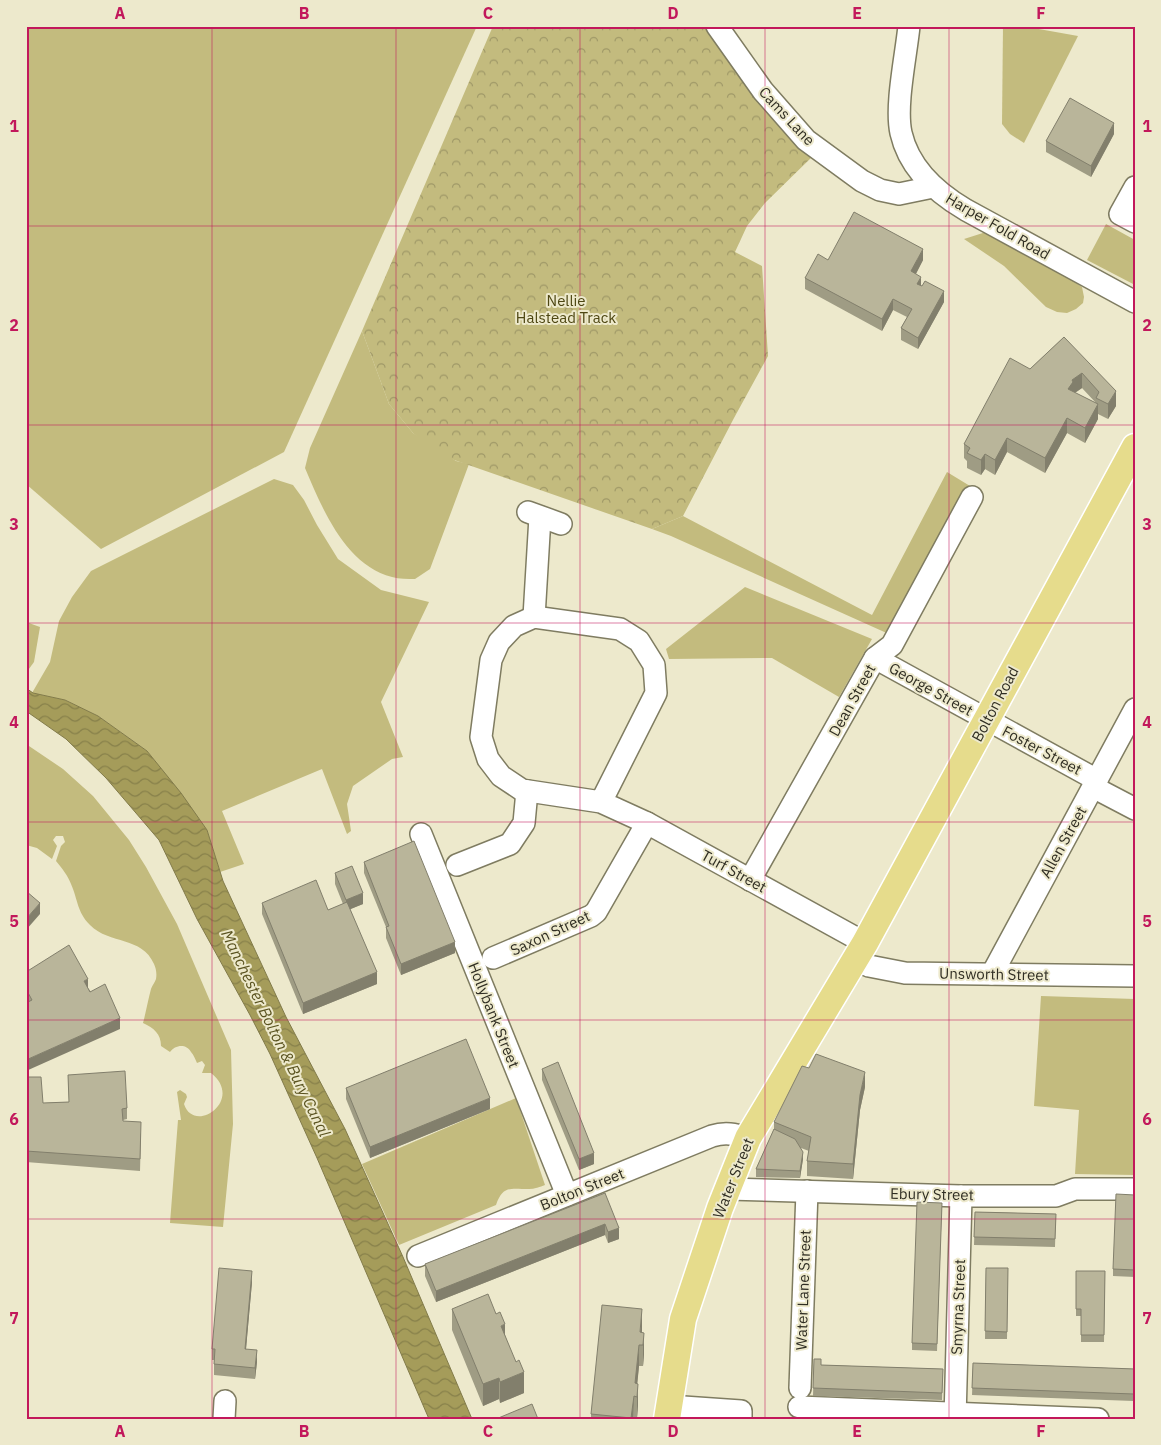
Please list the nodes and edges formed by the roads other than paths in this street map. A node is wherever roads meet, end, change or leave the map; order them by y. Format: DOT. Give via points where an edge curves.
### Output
graph roads {
  1 [pos="717,26"];
  2 [pos="909,26"];
  3 [pos="934,187"];
  4 [pos="1135,188"];
  5 [pos="1128,218"];
  6 [pos="1135,302"];
  7 [pos="1135,447"];
  8 [pos="1128,475"];
  9 [pos="972,497"];
  10 [pos="561,524"];
  11 [pos="534,617"];
  12 [pos="875,658"];
  13 [pos="1135,709"];
  14 [pos="987,720"];
  15 [pos="1095,783"];
  16 [pos="528,791"];
  17 [pos="601,802"];
  18 [pos="1135,810"];
  19 [pos="646,823"];
  20 [pos="421,834"];
  21 [pos="456,865"];
  22 [pos="750,880"];
  23 [pos="860,952"];
  24 [pos="493,958"];
  25 [pos="992,974"];
  26 [pos="1135,976"];
  27 [pos="748,1138"];
  28 [pos="728,1189"];
  29 [pos="1135,1189"];
  30 [pos="807,1191"];
  31 [pos="567,1195"];
  32 [pos="961,1196"];
  33 [pos="418,1256"];
  34 [pos="668,1412"];
  35 [pos="830,1414"];
  36 [pos="955,1416"];
  37 [pos="741,1419"];
  38 [pos="1098,1419"];
  1 -- 3 [label="street, Cams Lane" via="763,91 814,146 880,190 899,194"];
  2 -- 3 [label="street, Harper Fold Road" via="899,109 901,133 908,154"];
  3 -- 6 [label="street, Harper Fold Road" via="966,210"];
  4 -- 5 [label="street"];
  7 -- 8 [label="main road, Bolton Road"];
  8 -- 14 [label="main road, Bolton Road"];
  9 -- 12 [label="street, Dean Street" via="892,645"];
  10 -- 11 [label="street" via="534,514"];
  11 -- 16 [label="street, Turf Street" via="514,626 499,642 491,660 481,737 488,760 501,776"];
  11 -- 17 [label="street" via="620,629 639,641 654,664 656,693"];
  12 -- 14 [label="street, George Street"];
  12 -- 22 [label="street, Dean Street"];
  13 -- 15 [label="street, Allen Street"];
  14 -- 15 [label="street, Foster Street"];
  14 -- 23 [label="main road, Bolton Road"];
  15 -- 18 [label="street, Foster Street"];
  15 -- 25 [label="street, Allen Street"];
  16 -- 17 [label="street, Turf Street"];
  16 -- 21 [label="street" via="524,823 510,844"];
  17 -- 19 [label="street, Turf Street"];
  19 -- 22 [label="street, Turf Street"];
  19 -- 24 [label="street, Saxon Street" via="596,912"];
  20 -- 31 [label="street, Hollybank Street"];
  22 -- 23 [label="street, Turf Street"];
  23 -- 25 [label="street, Unsworth Street" via="869,966 905,973"];
  23 -- 27 [label="main road, Water Street"];
  25 -- 26 [label="street, Unsworth Street"];
  27 -- 28 [label="main road, Water Street"];
  27 -- 31 [label="street, Bolton Street" via="731,1133 712,1136"];
  28 -- 30 [label="street, Ebury Street"];
  28 -- 34 [label="main road, Water Street" via="683,1319"];
  29 -- 32 [label="street, Ebury Street" via="1075,1189 1056,1196"];
  30 -- 32 [label="street, Ebury Street"];
  30 -- 35 [label="street, Water Lane Street" via="799,1397"];
  31 -- 33 [label="street, Bolton Street"];
  32 -- 36 [label="street, Smyrna Street"];
  34 -- 37 [label="street" via="741,1411"];
  35 -- 36 [label="street"];
  36 -- 38 [label="street"];
}
